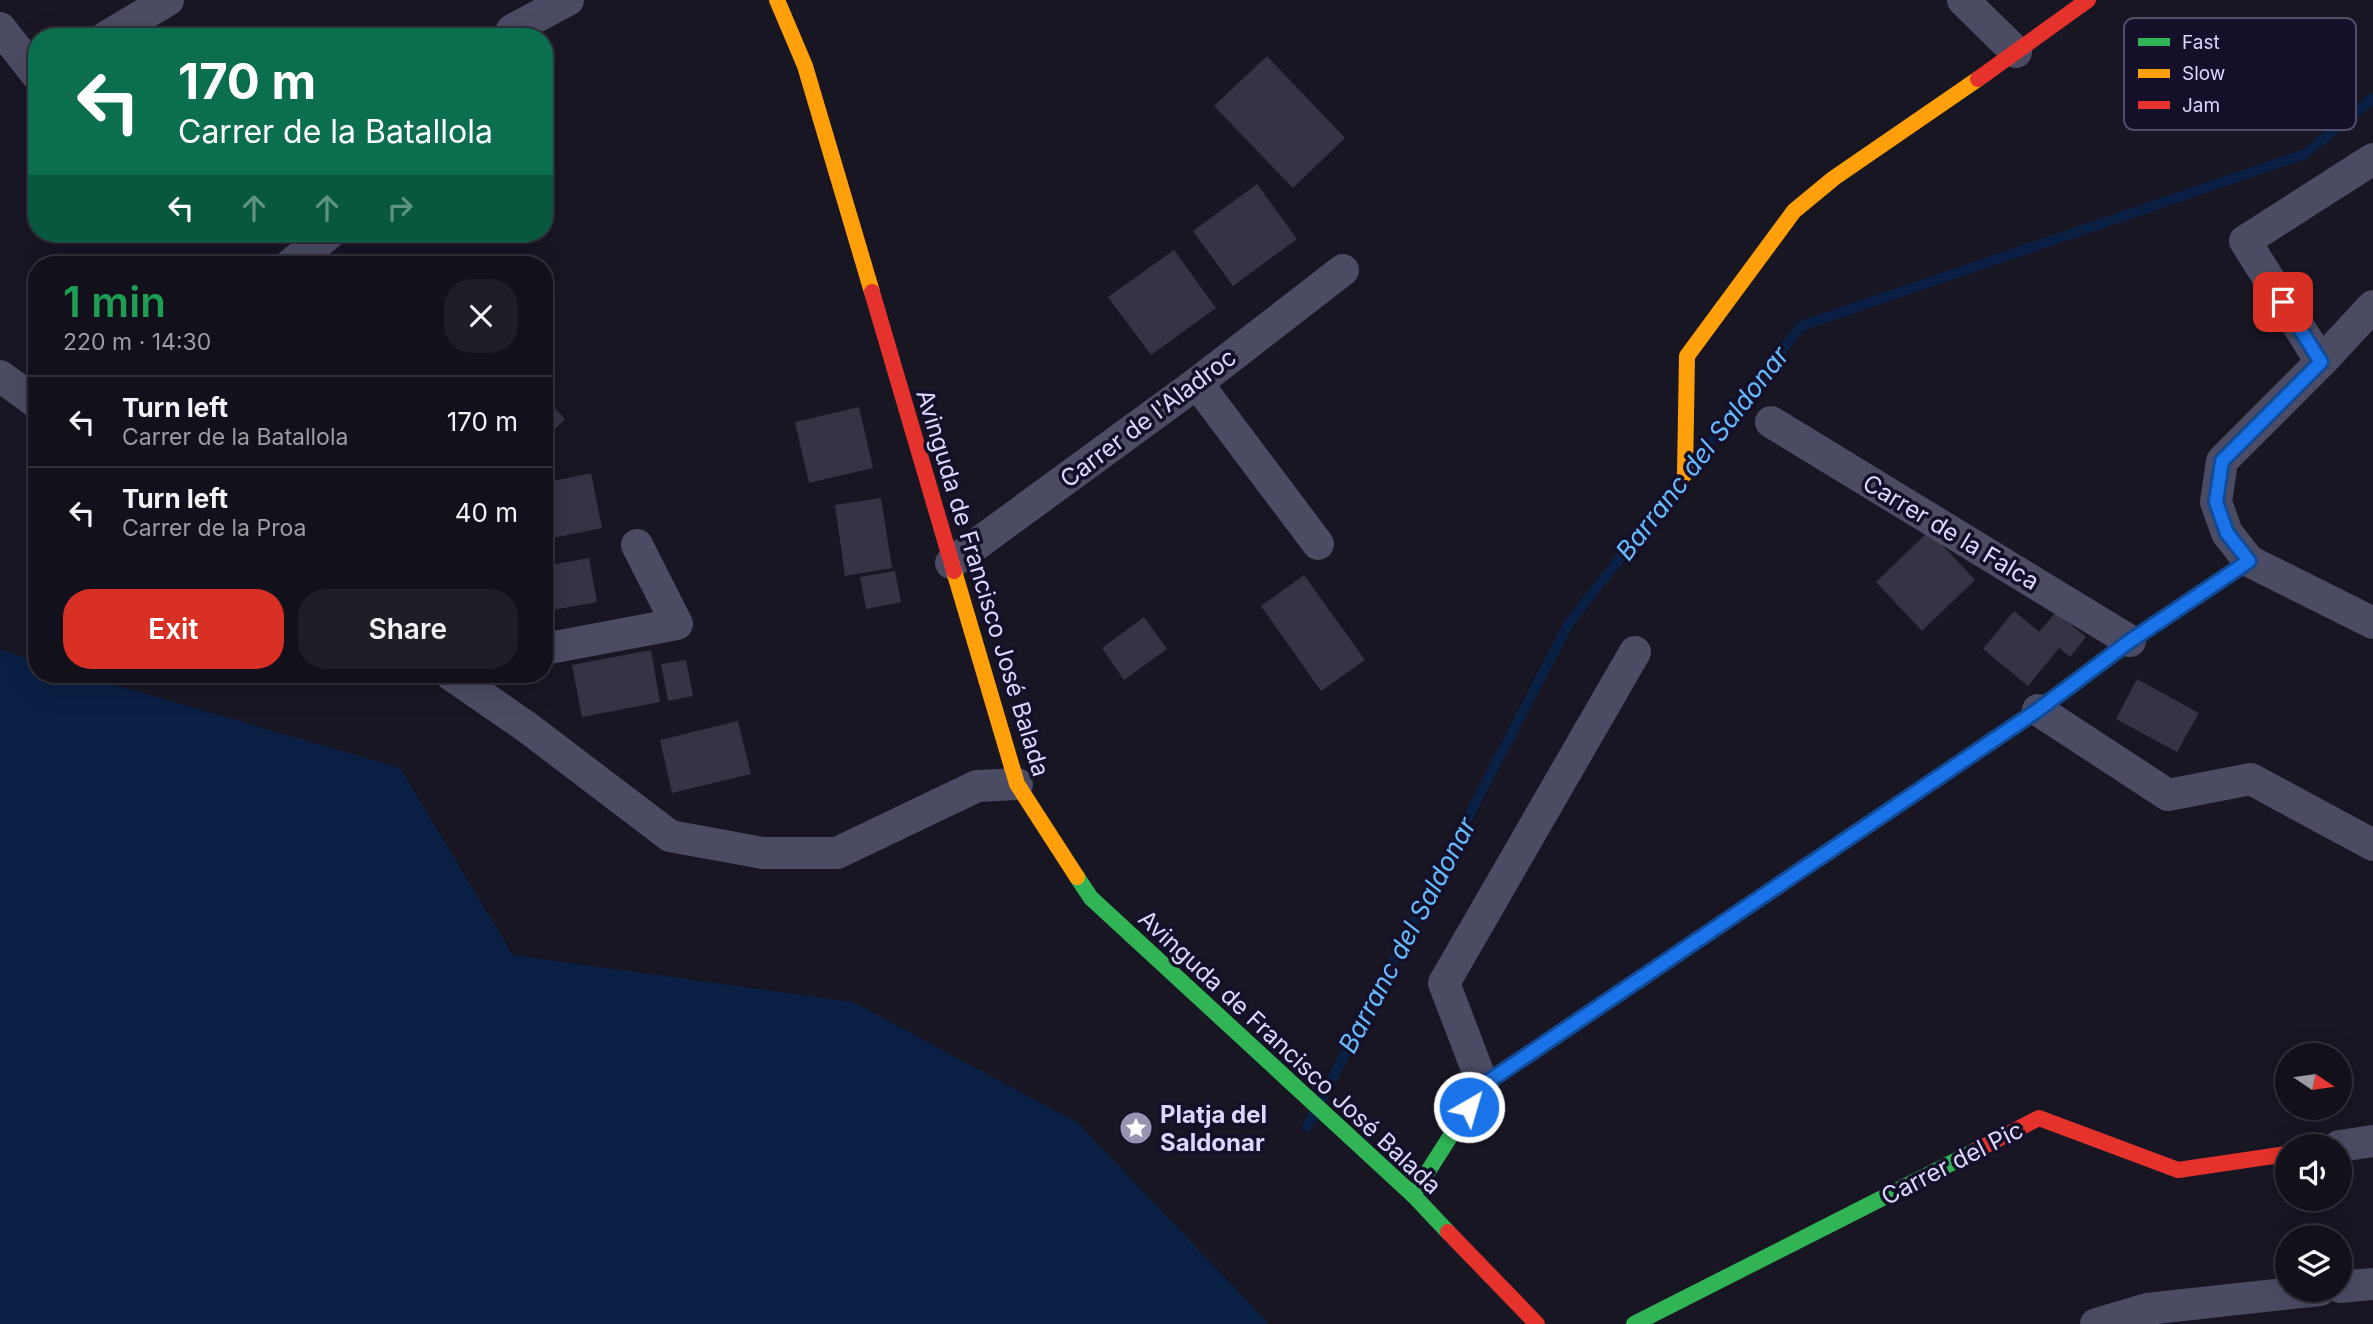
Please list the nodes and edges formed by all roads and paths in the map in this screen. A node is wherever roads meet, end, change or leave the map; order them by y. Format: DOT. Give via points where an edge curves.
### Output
graph roads {
  1 [pos="168,0"];
  2 [pos="568,0"];
  3 [pos="777,0"];
  4 [pos="1963,0"];
  5 [pos="2088,0"];
  6 [pos="0,28"];
  7 [pos="121,28"];
  8 [pos="516,28"];
  9 [pos="2016,52"];
  10 [pos="28,64"];
  11 [pos="2373,159"];
  12 [pos="319,242"];
  13 [pos="301,256"];
  14 [pos="1343,270"];
  15 [pos="2373,306"];
  16 [pos="2321,362"];
  17 [pos="0,376"];
  18 [pos="1197,383"];
  19 [pos="28,396"];
  20 [pos="1771,422"];
  21 [pos="1685,474"];
  22 [pos="1318,544"];
  23 [pos="637,545"];
  24 [pos="2249,561"];
  25 [pos="951,563"];
  26 [pos="2373,624"];
  27 [pos="2130,641"];
  28 [pos="553,647"];
  29 [pos="1634,652"];
  30 [pos="463,683"];
  31 [pos="2038,710"];
  32 [pos="1017,784"];
  33 [pos="2373,845"];
  34 [pos="1483,1085"];
  35 [pos="2373,1141"];
  36 [pos="2352,1144"];
  37 [pos="2275,1156"];
  38 [pos="1413,1195"];
  39 [pos="2373,1284"];
  40 [pos="2352,1286"];
  41 [pos="2275,1295"];
  42 [pos="1537,1324"];
  43 [pos="1634,1324"];
  44 [pos="2096,1324"];
  1 -- 7 [label="street"];
  2 -- 8 [label="street"];
  3 -- 25 [label="street, Avinguda de Francisco José Balada" via="805,66"];
  4 -- 9 [label="street"];
  5 -- 9 [label="street"];
  6 -- 10 [label="street"];
  9 -- 21 [label="street" via="1834,178 1794,211 1688,356"];
  11 -- 16 [label="street" via="2245,241"];
  12 -- 13 [label="street"];
  14 -- 18 [label="street, Carrer de l'Aladroc"];
  15 -- 16 [label="street"];
  16 -- 24 [label="street" via="2222,461 2216,502 2227,533"];
  17 -- 19 [label="street"];
  18 -- 22 [label="street"];
  18 -- 25 [label="street, Carrer de l'Aladroc"];
  20 -- 27 [label="street, Carrer de la Falca"];
  23 -- 28 [label="street" via="677,624"];
  24 -- 26 [label="street"];
  24 -- 27 [label="street"];
  25 -- 32 [label="street, Avinguda de Francisco José Balada"];
  27 -- 31 [label="street"];
  29 -- 34 [label="street" via="1444,983"];
  30 -- 32 [label="street" via="670,836 763,853 837,853 977,786"];
  31 -- 33 [label="street" via="2168,794 2251,779"];
  31 -- 34 [label="street"];
  32 -- 38 [label="street, Avinguda de Francisco José Balada" via="1091,898"];
  34 -- 38 [label="street"];
  35 -- 36 [label="street"];
  37 -- 43 [label="street, Carrer del Pic" via="2178,1170 2039,1118"];
  38 -- 42 [label="street, Avinguda de Francisco José Balada"];
  39 -- 40 [label="street"];
  41 -- 44 [label="street" via="2147,1309"];
}
